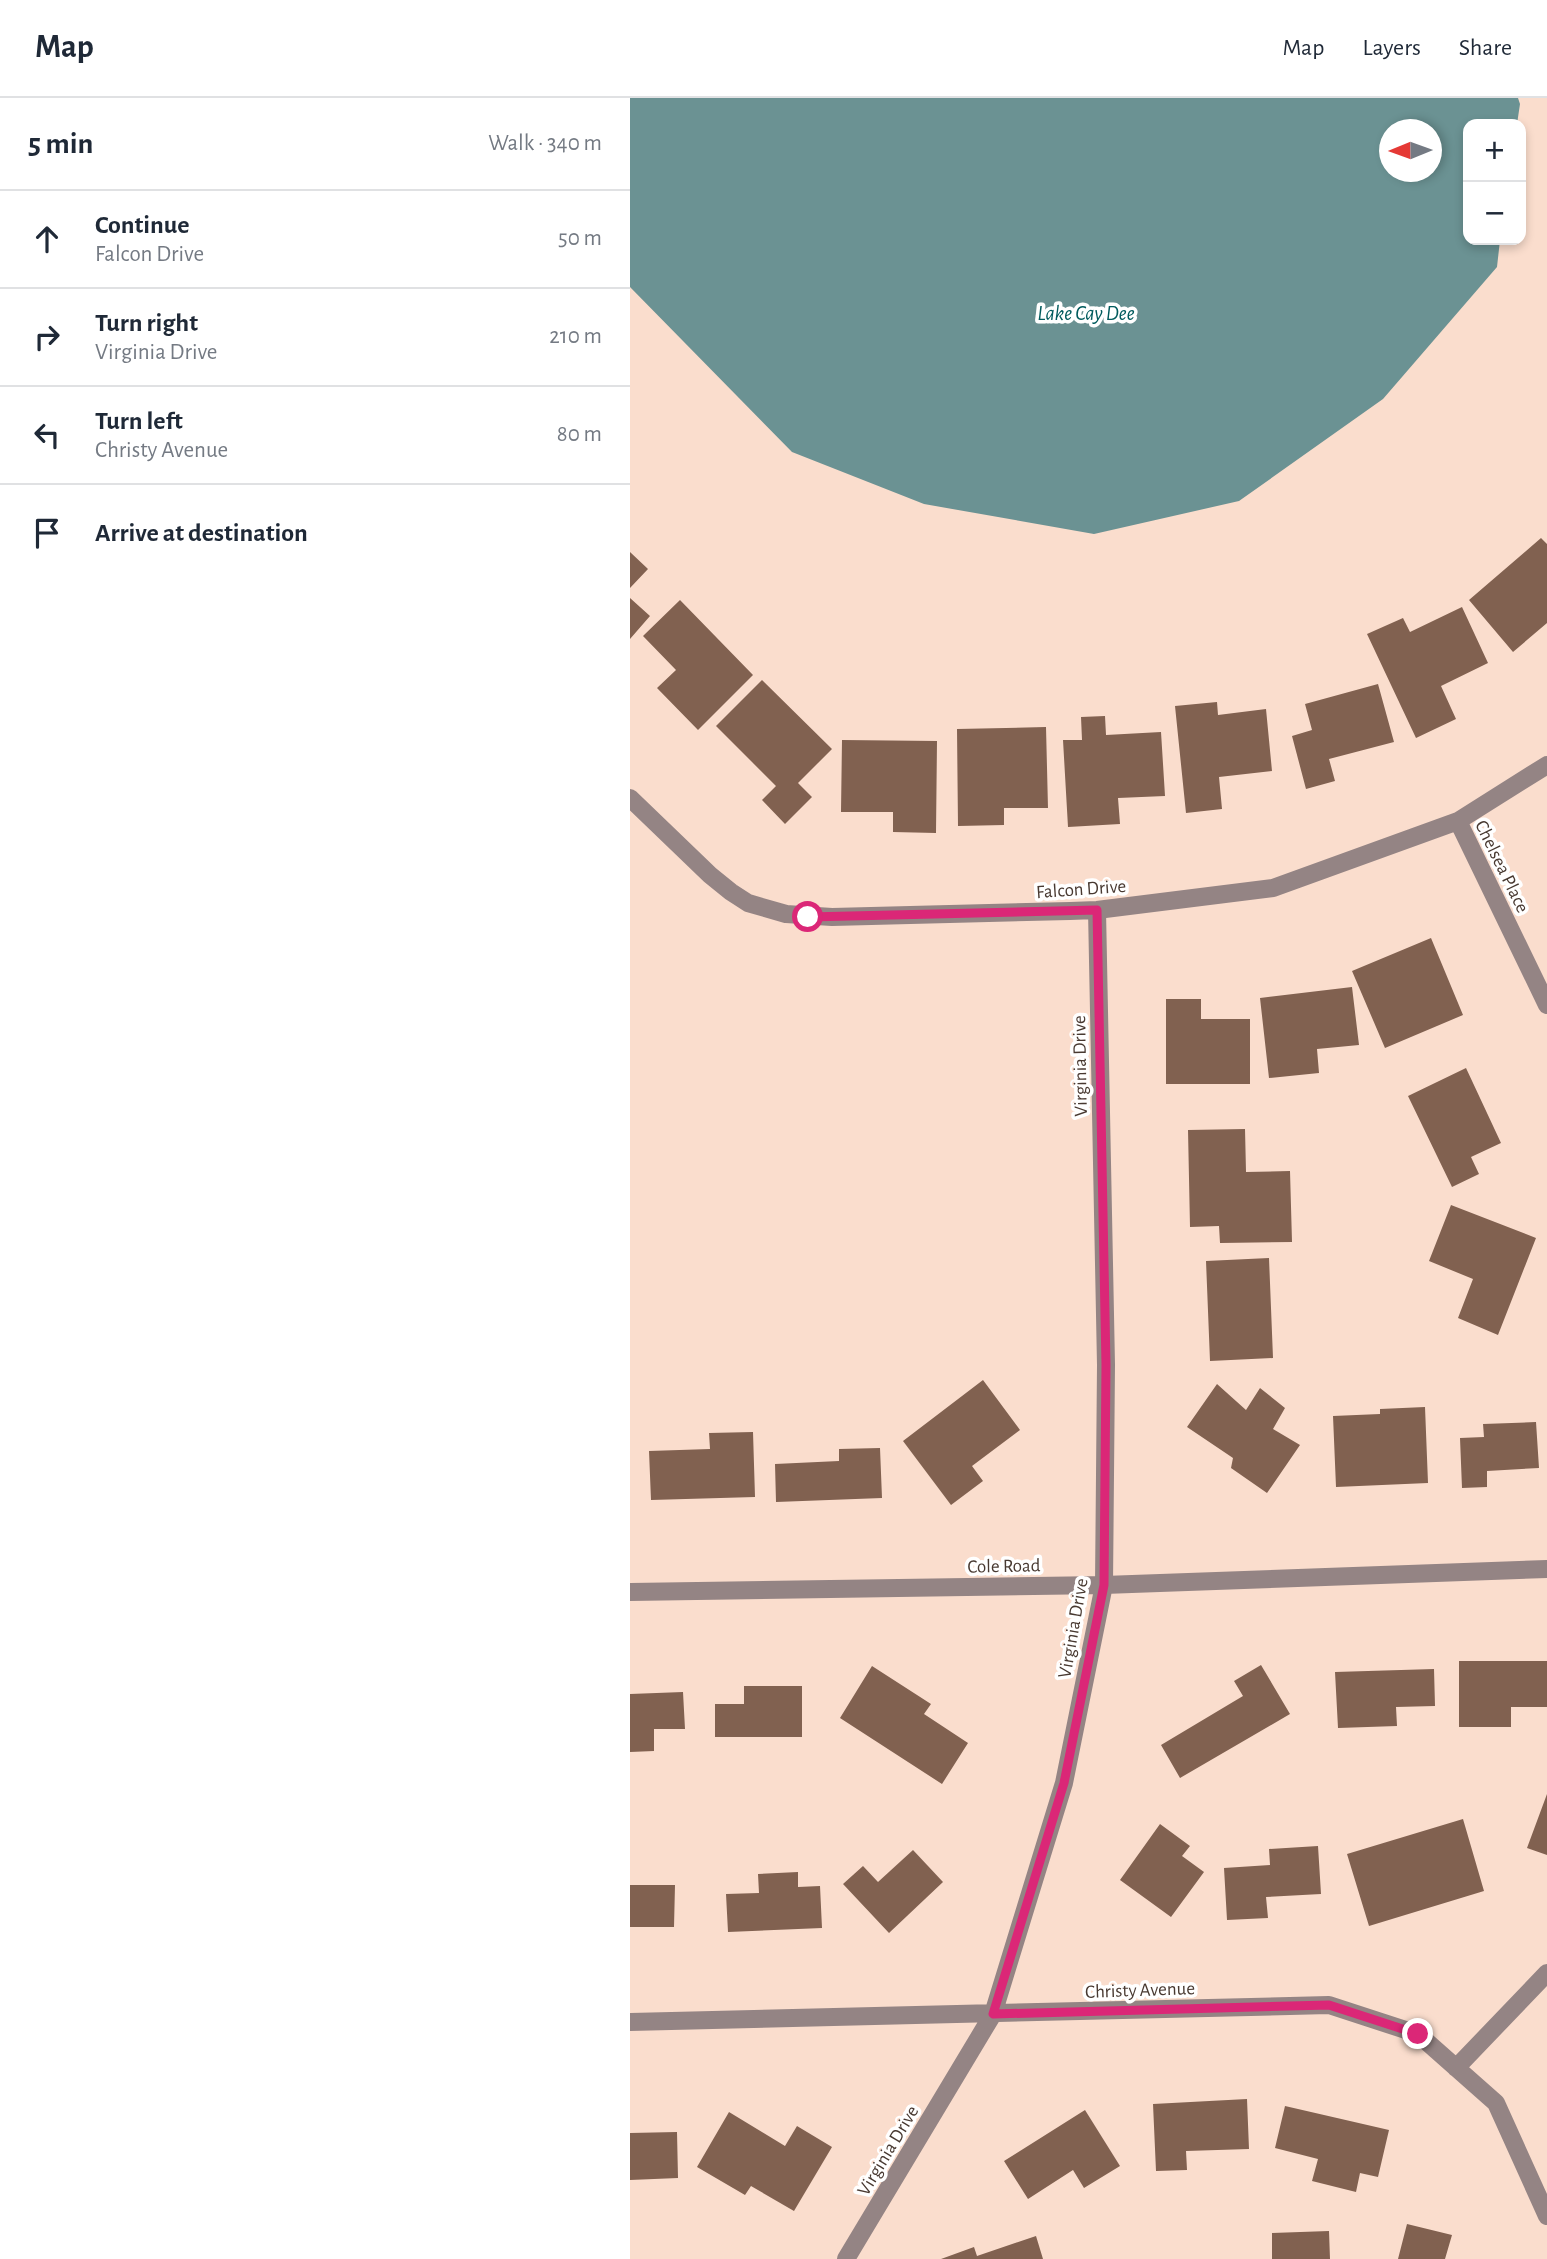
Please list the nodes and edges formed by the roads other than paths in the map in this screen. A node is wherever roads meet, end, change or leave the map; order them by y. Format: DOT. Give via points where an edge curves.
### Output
graph roads {
  1 [pos="1547,765"];
  2 [pos="630,798"];
  3 [pos="1458,821"];
  4 [pos="1097,910"];
  5 [pos="1547,1005"];
  6 [pos="1547,1569"];
  7 [pos="1104,1585"];
  8 [pos="630,1592"];
  9 [pos="1547,1973"];
  10 [pos="993,2014"];
  11 [pos="630,2022"];
  12 [pos="1456,2068"];
  13 [pos="1547,2216"];
  14 [pos="846,2259"];
  1 -- 3 [label="street, Falcon Drive"];
  2 -- 4 [label="street, Falcon Drive" via="731,892 748,903 786,914 832,917"];
  3 -- 4 [label="street, Falcon Drive" via="1273,888"];
  3 -- 5 [label="street, Chelsea Place"];
  4 -- 7 [label="street, Virginia Drive" via="1106,1365"];
  6 -- 7 [label="street, Cole Road"];
  7 -- 8 [label="street, Cole Road"];
  7 -- 10 [label="street, Virginia Drive" via="1064,1783"];
  9 -- 12 [label="street"];
  10 -- 11 [label="street, Christy Avenue"];
  10 -- 12 [label="street, Christy Avenue" via="1329,2005 1418,2034"];
  10 -- 14 [label="street, Virginia Drive"];
  12 -- 13 [label="street, Christy Avenue" via="1496,2103"];
}
